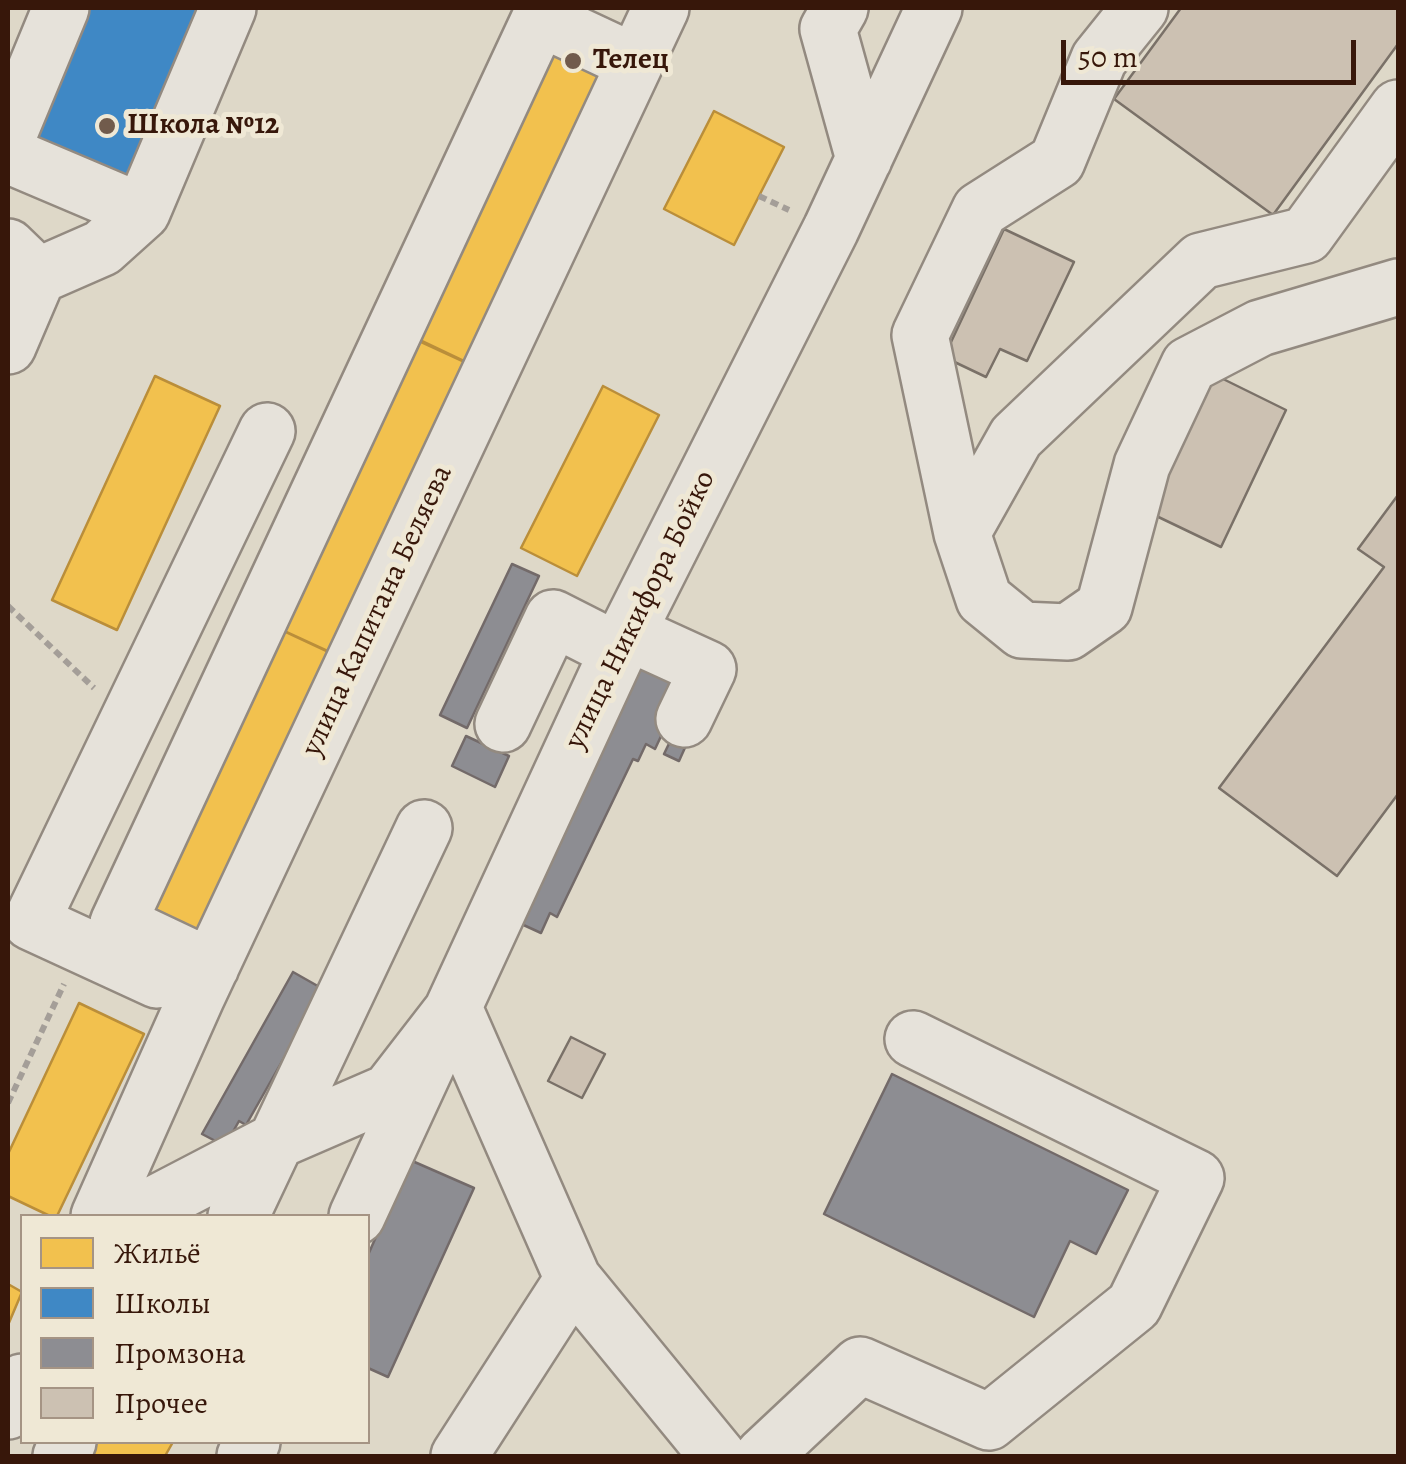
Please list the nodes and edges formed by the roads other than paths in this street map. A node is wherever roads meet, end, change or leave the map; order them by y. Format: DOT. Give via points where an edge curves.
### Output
graph roads {
  1 [pos="61,8"];
  2 [pos="228,8"];
  3 [pos="660,8"];
  4 [pos="840,8"];
  5 [pos="934,8"];
  6 [pos="1140,8"];
  7 [pos="634,62"];
  8 [pos="1398,108"];
  9 [pos="8,139"];
  10 [pos="864,159"];
  11 [pos="142,212"];
  12 [pos="23,262"];
  13 [pos="1398,287"];
  14 [pos="8,346"];
  15 [pos="267,431"];
  16 [pos="962,534"];
  17 [pos="622,641"];
  18 [pos="684,719"];
  19 [pos="503,724"];
  20 [pos="424,828"];
  21 [pos="204,982"];
  22 [pos="454,1008"];
  23 [pos="912,1039"];
  24 [pos="276,1141"];
  25 [pos="100,1214"];
  26 [pos="136,1214"];
  27 [pos="239,1214"];
  28 [pos="358,1214"];
  29 [pos="573,1278"];
  30 [pos="20,1386"];
  31 [pos="8,1412"];
  32 [pos="459,1456"];
  33 [pos="718,1456"];
  34 [pos="763,1456"];
  1 -- 9 [label="street"];
  2 -- 11 [label="street"];
  3 -- 7 [label="street, улица Капитана Беляева"];
  4 -- 10 [label="street" via="828,29"];
  5 -- 10 [label="street, улица Никифора Бойко"];
  6 -- 16 [label="street" via="1099,59 1057,161 980,210 920,335"];
  7 -- 21 [label="street, улица Капитана Беляева"];
  7 -- 21 [label="street" via="540,18 118,923"];
  8 -- 16 [label="street" via="1306,235 1201,261 1016,437"];
  9 -- 11 [label="street" via="17,159"];
  10 -- 17 [label="street, улица Никифора Бойко"];
  11 -- 12 [label="street" via="102,248"];
  12 -- 14 [label="street"];
  13 -- 16 [label="street" via="1260,328 1189,365 1142,464 1104,608 1068,632 1022,630 984,600"];
  15 -- 21 [label="street" via="30,922 82,946"];
  17 -- 18 [label="street" via="708,669"];
  17 -- 19 [label="street" via="553,618"];
  17 -- 22 [label="street, улица Никифора Бойко"];
  20 -- 24 [label="street"];
  21 -- 25 [label="street, улица Капитана Беляева"];
  22 -- 24 [label="street" via="389,1092"];
  22 -- 28 [label="street, улица Никифора Бойко"];
  22 -- 29 [label="street"];
  23 -- 34 [label="street" via="1196,1178 1134,1305 990,1422 860,1366"];
  24 -- 26 [label="street"];
  24 -- 27 [label="street"];
  29 -- 32 [label="street"];
  29 -- 33 [label="street"];
  30 -- 31 [label="street"];
}
